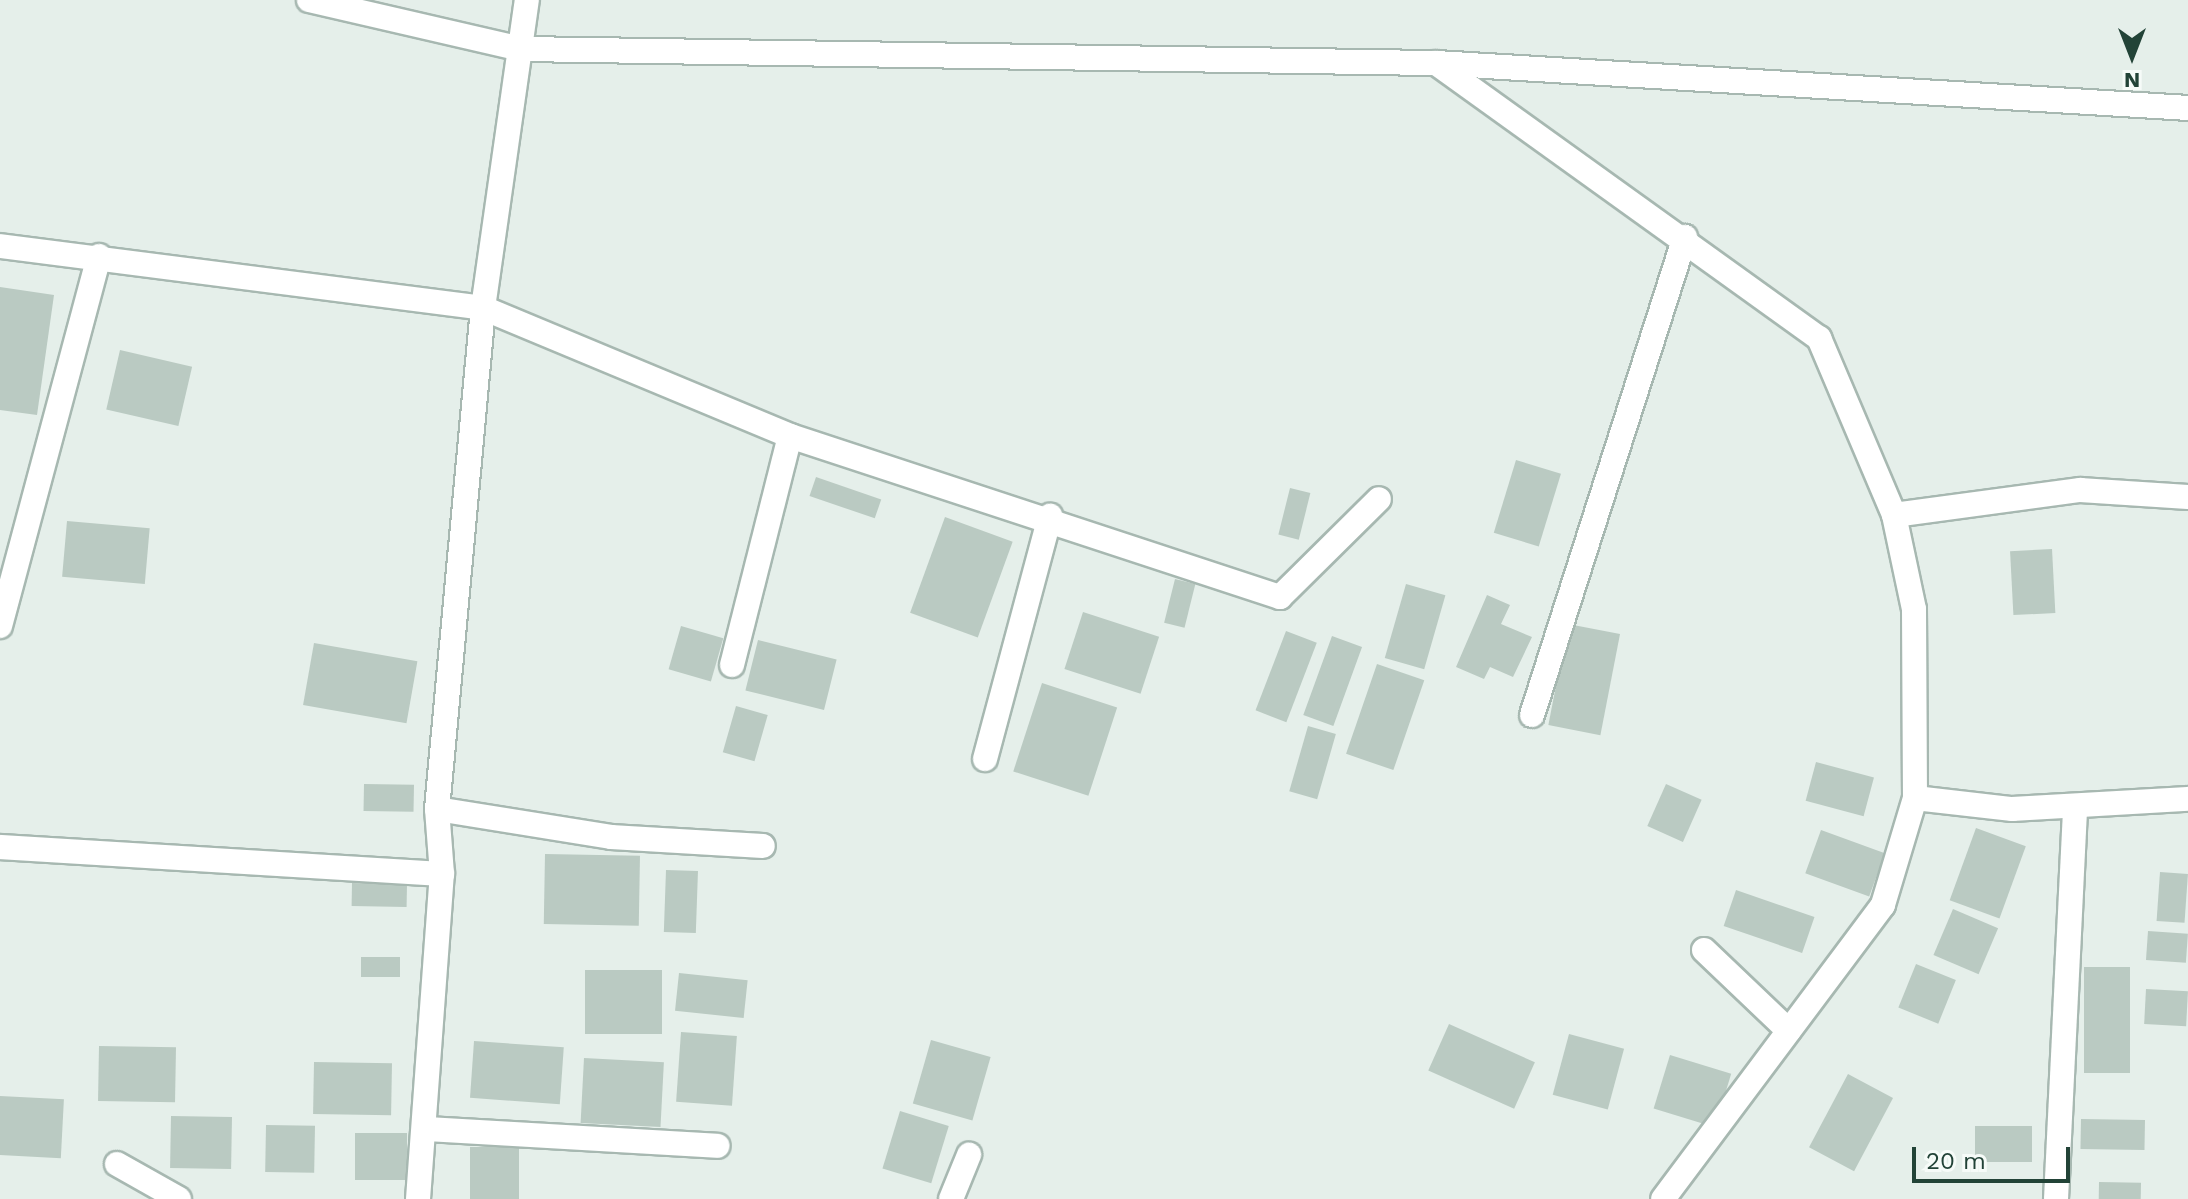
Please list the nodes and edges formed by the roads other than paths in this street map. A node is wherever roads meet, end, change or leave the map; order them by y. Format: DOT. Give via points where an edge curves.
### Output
graph roads {
  1 [pos="309,0"];
  2 [pos="527,0"];
  3 [pos="521,49"];
  4 [pos="1436,63"];
  5 [pos="2188,108"];
  6 [pos="1685,237"];
  7 [pos="0,246"];
  8 [pos="99,256"];
  9 [pos="483,308"];
  10 [pos="790,436"];
  11 [pos="2188,497"];
  12 [pos="1379,499"];
  13 [pos="1894,515"];
  14 [pos="1050,516"];
  15 [pos="0,626"];
  16 [pos="732,665"];
  17 [pos="1532,715"];
  18 [pos="985,759"];
  19 [pos="1915,798"];
  20 [pos="2188,799"];
  21 [pos="2075,806"];
  22 [pos="437,809"];
  23 [pos="763,846"];
  24 [pos="0,847"];
  25 [pos="442,874"];
  26 [pos="1704,950"];
  27 [pos="1789,1031"];
  28 [pos="426,1129"];
  29 [pos="718,1146"];
  30 [pos="969,1155"];
  31 [pos="117,1164"];
  32 [pos="179,1199"];
  33 [pos="418,1199"];
  34 [pos="951,1199"];
  35 [pos="1663,1199"];
  36 [pos="2056,1199"];
  1 -- 3 [label="street"];
  2 -- 3 [label="street"];
  3 -- 4 [label="street"];
  3 -- 9 [label="street"];
  4 -- 5 [label="street"];
  4 -- 6 [label="street"];
  6 -- 13 [label="street" via="1819,338"];
  6 -- 17 [label="street"];
  7 -- 8 [label="street"];
  8 -- 9 [label="street"];
  8 -- 15 [label="street"];
  9 -- 10 [label="street"];
  9 -- 22 [label="street"];
  10 -- 14 [label="street"];
  10 -- 16 [label="street"];
  11 -- 13 [label="street" via="2080,490"];
  12 -- 14 [label="street" via="1280,597"];
  13 -- 19 [label="street" via="1914,609"];
  14 -- 18 [label="street"];
  19 -- 21 [label="street" via="2012,809"];
  19 -- 27 [label="street" via="1883,905"];
  20 -- 21 [label="street"];
  21 -- 36 [label="street"];
  22 -- 23 [label="street" via="611,837"];
  22 -- 25 [label="street"];
  24 -- 25 [label="street"];
  25 -- 28 [label="street"];
  26 -- 27 [label="street"];
  27 -- 35 [label="street"];
  28 -- 29 [label="street"];
  28 -- 33 [label="street"];
  30 -- 34 [label="street"];
  31 -- 32 [label="street"];
}
